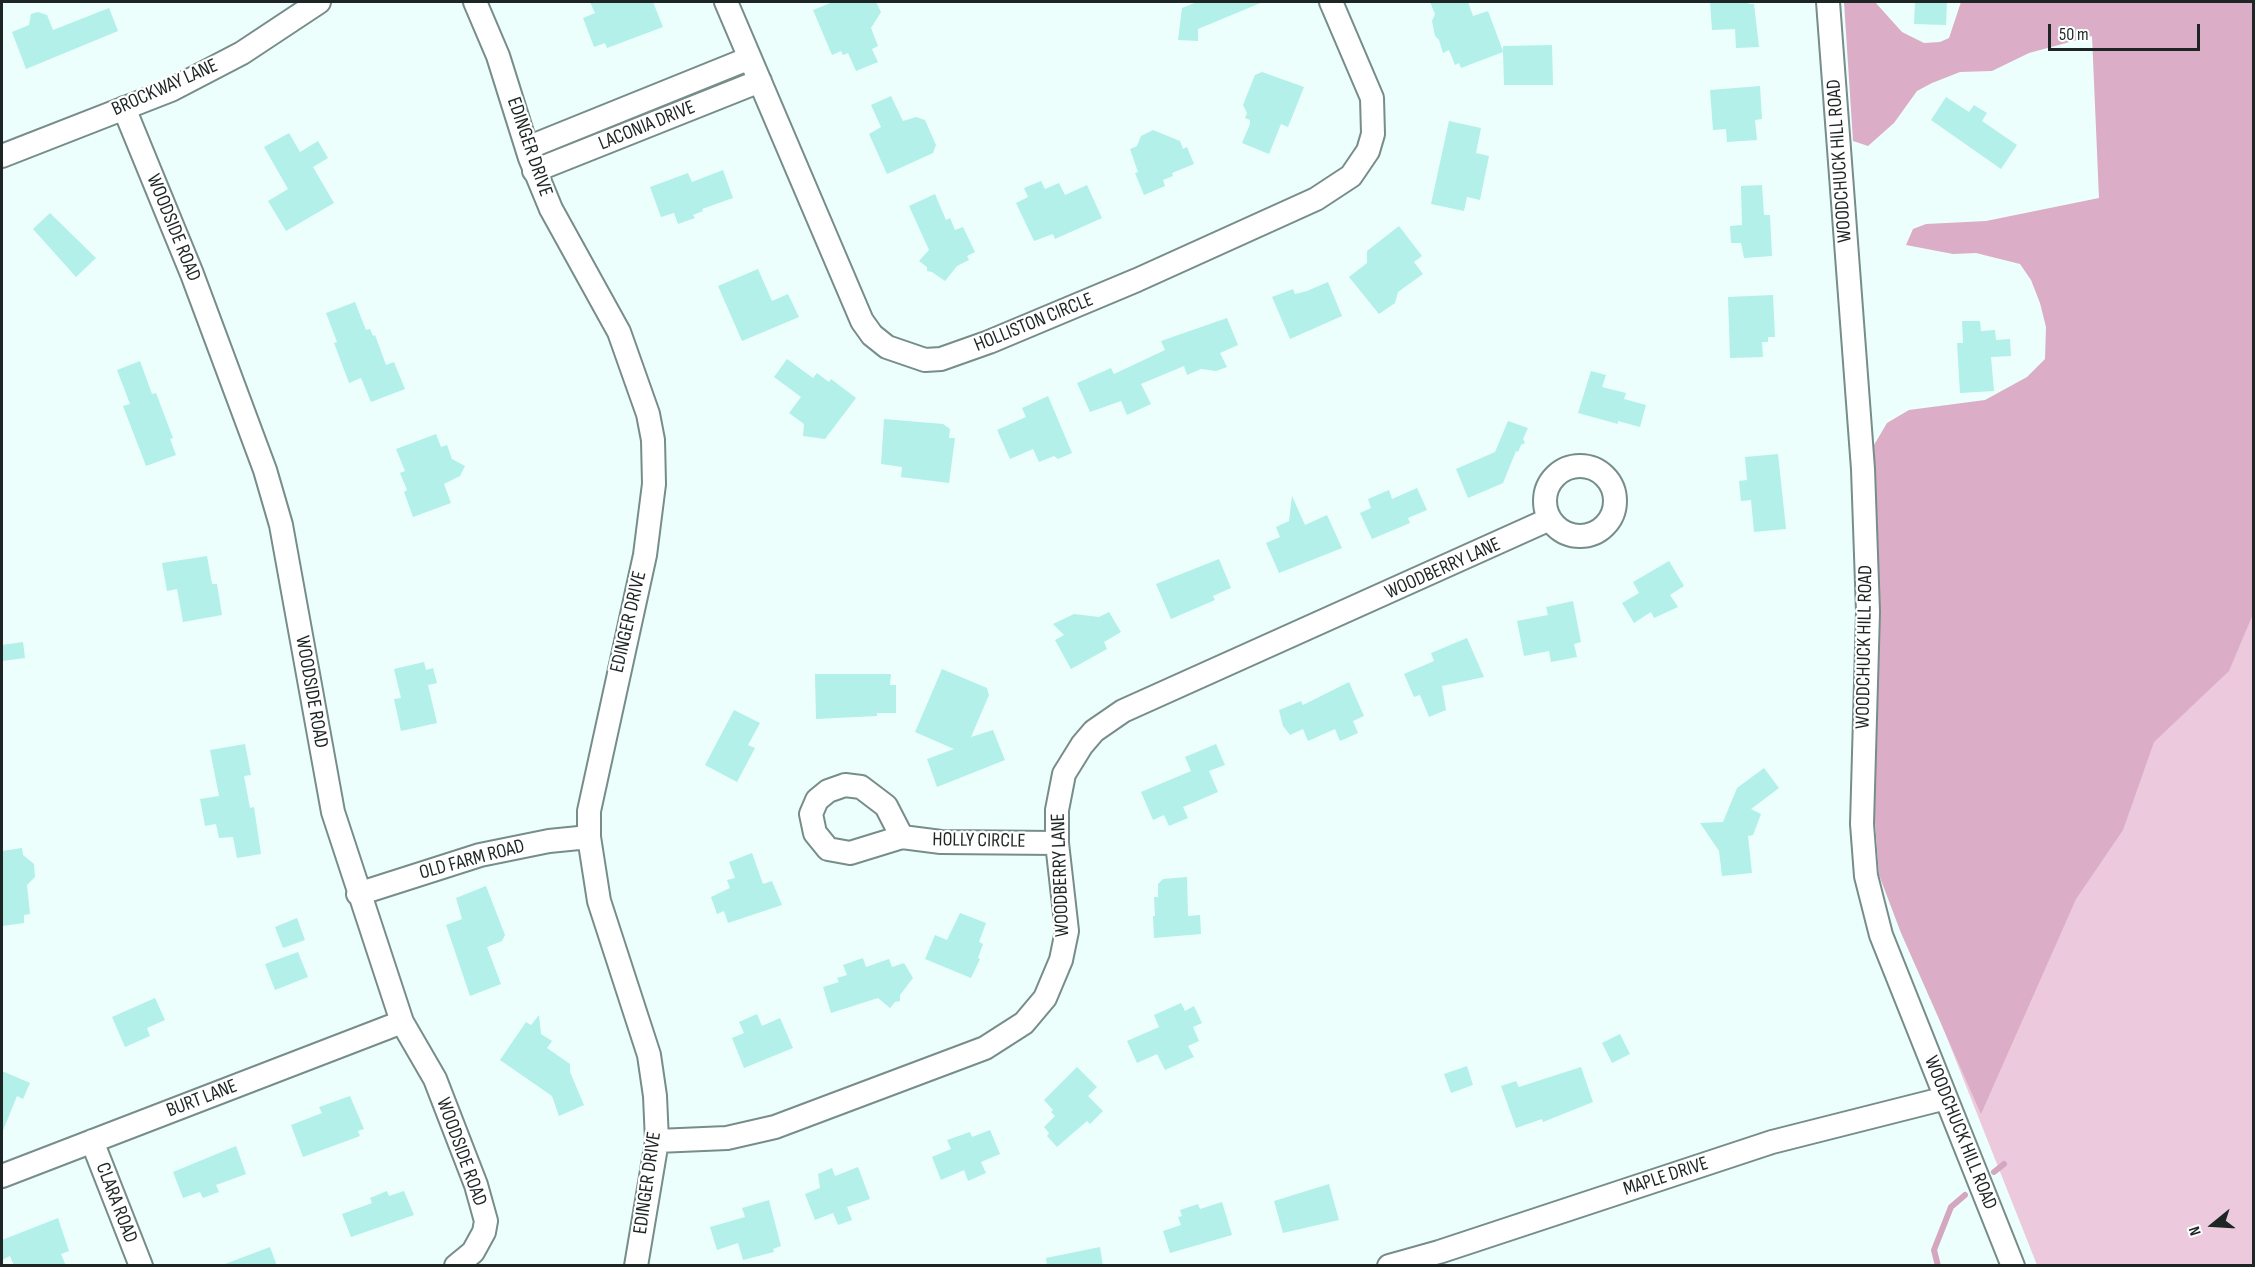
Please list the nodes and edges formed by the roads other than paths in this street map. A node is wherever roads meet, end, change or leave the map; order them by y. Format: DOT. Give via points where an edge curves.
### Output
graph roads {
  1 [pos="319,2"];
  2 [pos="475,2"];
  3 [pos="726,2"];
  4 [pos="1331,2"];
  5 [pos="1828,2"];
  6 [pos="750,58"];
  7 [pos="760,81"];
  8 [pos="124,108"];
  9 [pos="527,148"];
  10 [pos="2,156"];
  11 [pos="534,171"];
  12 [pos="1550,519"];
  13 [pos="589,837"];
  14 [pos="902,837"];
  15 [pos="1057,843"];
  16 [pos="358,894"];
  17 [pos="402,1022"];
  18 [pos="1946,1098"];
  19 [pos="92,1141"];
  20 [pos="657,1141"];
  21 [pos="2,1176"];
  22 [pos="141,1266"];
  23 [pos="456,1266"];
  24 [pos="636,1266"];
  25 [pos="1389,1266"];
  26 [pos="2013,1266"];
  1 -- 8 [label="street, BROCKWAY LANE" via="242,53 171,90"];
  2 -- 9 [label="street, EDINGER DRIVE" via="498,56"];
  3 -- 6 [label="street, HOLLISTON CIRCLE"];
  4 -- 7 [label="street, HOLLISTON CIRCLE" via="1372,98 1373,134 1368,151 1352,176 1316,200 1148,276 941,359 925,360 887,346 862,321"];
  5 -- 18 [label="street, WOODCHUCK HILL ROAD" via="1863,470 1868,612 1862,824 1866,876 1881,935"];
  6 -- 7 [label="street, HOLLISTON CIRCLE"];
  6 -- 9 [label="street, LACONIA DRIVE"];
  7 -- 11 [label="street, LACONIA DRIVE"];
  8 -- 10 [label="street, BROCKWAY LANE"];
  8 -- 16 [label="street, WOODSIDE ROAD" via="192,274 281,525 333,812"];
  9 -- 11 [label="street, EDINGER DRIVE"];
  11 -- 13 [label="street, EDINGER DRIVE" via="619,332 648,414 653,440 654,484 645,555 589,811"];
  12 -- 15 [label="street, WOODBERRY LANE" via="1123,711 1094,731 1064,774 1057,810"];
  13 -- 16 [label="street, OLD FARM ROAD" via="480,855"];
  13 -- 20 [label="street, EDINGER DRIVE" via="599,901 649,1054"];
  14 -- 15 [label="street, HOLLY CIRCLE" via="941,842"];
  15 -- 20 [label="street, WOODBERRY LANE" via="1067,931 1061,960 1045,998 1024,1023 985,1047 775,1127 727,1138"];
  16 -- 17 [label="street, WOODSIDE ROAD"];
  17 -- 19 [label="street, BURT LANE"];
  17 -- 23 [label="street, WOODSIDE ROAD" via="435,1079 486,1221 473,1252"];
  18 -- 25 [label="street, MAPLE DRIVE" via="1772,1142"];
  18 -- 26 [label="street, WOODCHUCK HILL ROAD"];
  19 -- 21 [label="street, BURT LANE"];
  19 -- 22 [label="street, CLARA ROAD"];
  20 -- 24 [label="street, EDINGER DRIVE"];
}
